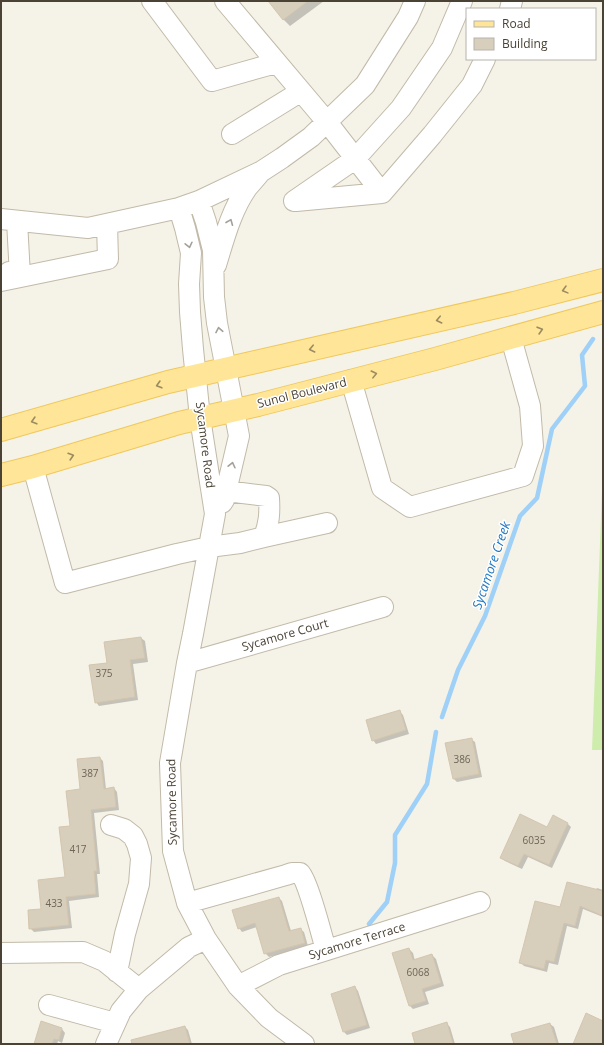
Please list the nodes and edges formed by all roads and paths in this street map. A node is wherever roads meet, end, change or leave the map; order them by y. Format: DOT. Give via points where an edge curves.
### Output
graph roads {
  1 [pos="152,1"];
  2 [pos="224,1"];
  3 [pos="462,1"];
  4 [pos="412,3"];
  5 [pos="485,60"];
  6 [pos="276,63"];
  7 [pos="300,92"];
  8 [pos="326,122"];
  9 [pos="232,134"];
  10 [pos="355,159"];
  11 [pos="262,171"];
  12 [pos="382,193"];
  13 [pos="199,201"];
  14 [pos="179,208"];
  15 [pos="9,220"];
  16 [pos="107,224"];
  17 [pos="1,270"];
  18 [pos="20,276"];
  19 [pos="214,280"];
  20 [pos="603,280"];
  21 [pos="1,281"];
  22 [pos="190,289"];
  23 [pos="603,312"];
  24 [pos="511,338"];
  25 [pos="226,369"];
  26 [pos="196,376"];
  27 [pos="351,380"];
  28 [pos="233,410"];
  29 [pos="200,418"];
  30 [pos="1,430"];
  31 [pos="33,467"];
  32 [pos="1,475"];
  33 [pos="226,491"];
  34 [pos="214,514"];
  35 [pos="327,523"];
  36 [pos="264,537"];
  37 [pos="209,547"];
  38 [pos="383,607"];
  39 [pos="187,663"];
  40 [pos="110,825"];
  41 [pos="480,902"];
  42 [pos="187,903"];
  43 [pos="206,939"];
  44 [pos="326,950"];
  45 [pos="1,953"];
  46 [pos="117,972"];
  47 [pos="238,986"];
  48 [pos="140,989"];
  49 [pos="49,1005"];
  50 [pos="115,1023"];
  51 [pos="106,1044"];
  52 [pos="304,1044"];
  1 -- 6 [label="street" via="212,81"];
  2 -- 6 [label="street"];
  3 -- 10 [label="street" via="442,48 400,108"];
  4 -- 8 [label="street" via="408,17 365,85"];
  5 -- 12 [label="street" via="472,86"];
  6 -- 7 [label="street"];
  7 -- 8 [label="street"];
  7 -- 9 [label="street"];
  8 -- 10 [label="street"];
  8 -- 11 [label="street" via="311,138"];
  10 -- 12 [label="street"];
  10 -- 12 [label="street" via="294,201"];
  11 -- 13 [label="street"];
  19 -- 11 [label="street, one-way" via="230,221 247,188"];
  13 -- 14 [label="street"];
  13 -- 19 [label="street, Sycamore Road" via="213,250"];
  14 -- 16 [label="street"];
  14 -- 22 [label="street, Sycamore Road, one-way" via="191,253"];
  15 -- 16 [label="street" via="88,228"];
  15 -- 18 [label="street"];
  16 -- 18 [label="street" via="108,259"];
  17 -- 18 [label="street"];
  18 -- 21 [label="street"];
  19 -- 22 [label="street"];
  25 -- 19 [label="street, Sycamore Road, one-way" via="217,323"];
  20 -- 25 [label="main road, one-way"];
  22 -- 26 [label="street, Sycamore Road"];
  24 -- 23 [label="main road, Sunol Boulevard, one-way"];
  27 -- 24 [label="main road, Sunol Boulevard, one-way"];
  24 -- 27 [label="street" via="530,406 533,446 523,476 410,507 382,488"];
  25 -- 26 [label="main road"];
  25 -- 28 [label="street, Sycamore Road"];
  26 -- 29 [label="street, Sycamore Road"];
  26 -- 30 [label="main road, one-way"];
  27 -- 28 [label="main road, Sunol Boulevard"];
  28 -- 29 [label="main road, Sunol Boulevard"];
  33 -- 28 [label="street, Sycamore Road, one-way" via="239,436"];
  31 -- 29 [label="main road, Sunol Boulevard, one-way"];
  29 -- 34 [label="street, Sycamore Road"];
  31 -- 32 [label="main road, Sunol Boulevard"];
  31 -- 37 [label="street" via="65,583"];
  33 -- 34 [label="street, Sycamore Road" via="224,500"];
  33 -- 36 [label="street" via="269,498 270,513"];
  34 -- 37 [label="street, Sycamore Road"];
  35 -- 36 [label="street"];
  36 -- 37 [label="street" via="240,544"];
  37 -- 39 [label="street, Sycamore Road"];
  38 -- 39 [label="street, Sycamore Court"];
  39 -- 42 [label="street, Sycamore Road" via="170,763 173,851"];
  40 -- 46 [label="street" via="124,829 133,836 141,858 139,884"];
  41 -- 44 [label="street, Sycamore Terrace"];
  42 -- 43 [label="street, Sycamore Road"];
  42 -- 44 [label="street" via="292,873 300,874 309,893"];
  43 -- 47 [label="street, Sycamore Road"];
  43 -- 48 [label="street" via="189,947"];
  44 -- 47 [label="street, Sycamore Terrace" via="279,965"];
  45 -- 46 [label="street" via="83,952 104,961"];
  46 -- 48 [label="street"];
  47 -- 52 [label="street, Sycamore Road" via="269,1018"];
  48 -- 50 [label="street" via="121,1011"];
  49 -- 50 [label="street"];
  50 -- 51 [label="street"];
}
